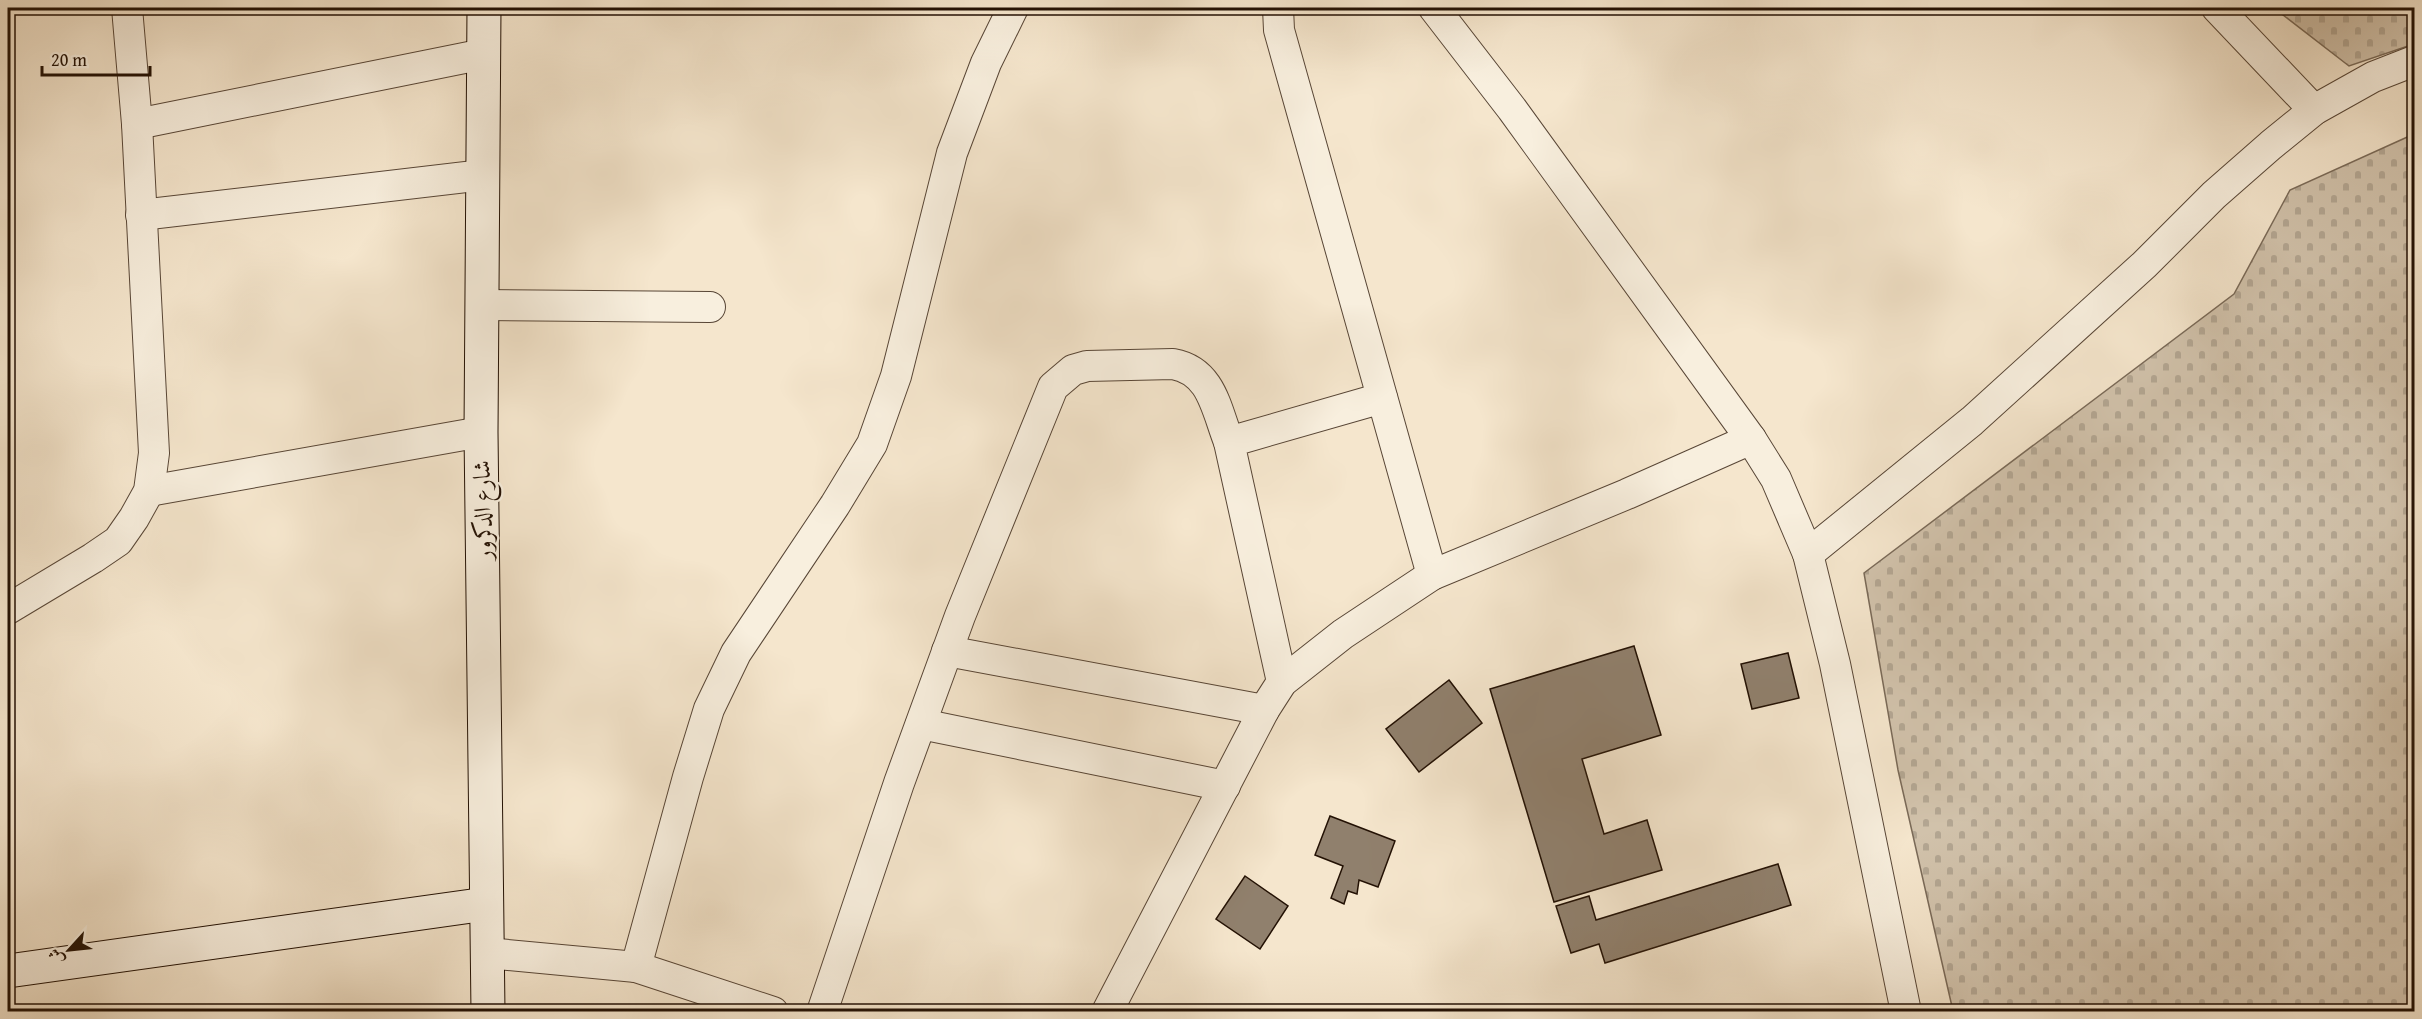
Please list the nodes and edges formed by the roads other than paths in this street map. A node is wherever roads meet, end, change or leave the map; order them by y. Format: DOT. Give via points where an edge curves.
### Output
graph roads {
  1 [pos="127,8"];
  2 [pos="484,8"];
  3 [pos="1013,8"];
  4 [pos="1278,8"];
  5 [pos="1434,8"];
  6 [pos="2217,8"];
  7 [pos="484,54"];
  8 [pos="2415,61"];
  9 [pos="2314,110"];
  10 [pos="137,124"];
  11 [pos="483,175"];
  12 [pos="141,215"];
  13 [pos="482,305"];
  14 [pos="710,307"];
  15 [pos="1382,398"];
  16 [pos="481,432"];
  17 [pos="1750,439"];
  18 [pos="1228,442"];
  19 [pos="149,491"];
  20 [pos="1808,554"];
  21 [pos="1432,575"];
  22 [pos="8,609"];
  23 [pos="947,651"];
  24 [pos="1282,682"];
  25 [pos="1264,710"];
  26 [pos="921,724"];
  27 [pos="1225,786"];
  28 [pos="486,904"];
  29 [pos="487,953"];
  30 [pos="636,968"];
  31 [pos="8,972"];
  32 [pos="488,1011"];
  33 [pos="773,1011"];
  34 [pos="822,1011"];
  35 [pos="1107,1011"];
  36 [pos="1906,1011"];
  1 -- 10 [label="street"];
  2 -- 7 [label="street, شارع الدكرور"];
  3 -- 30 [label="street" via="986,63 952,153 896,376 872,444 736,653 709,709"];
  4 -- 15 [label="street" via="1279,30"];
  5 -- 17 [label="street"];
  6 -- 9 [label="street"];
  7 -- 10 [label="street"];
  7 -- 11 [label="street, شارع الدكرور"];
  8 -- 9 [label="street" via="2373,77"];
  9 -- 20 [label="street" via="2214,195 2144,265 1972,421"];
  10 -- 12 [label="street"];
  11 -- 12 [label="street"];
  11 -- 13 [label="street, شارع الدكرور"];
  12 -- 19 [label="street" via="154,453"];
  13 -- 14 [label="street"];
  13 -- 16 [label="street, شارع الدكرور"];
  15 -- 18 [label="street"];
  15 -- 21 [label="street"];
  16 -- 19 [label="street"];
  16 -- 28 [label="street, شارع الدكرور"];
  17 -- 20 [label="street" via="1776,479"];
  17 -- 21 [label="street"];
  18 -- 23 [label="street" via="1207,384 1187,366 1087,366 1062,377 1053,387"];
  18 -- 24 [label="street"];
  19 -- 22 [label="street" via="118,541"];
  20 -- 36 [label="street" via="1835,664"];
  21 -- 24 [label="street" via="1343,633"];
  23 -- 25 [label="street"];
  23 -- 26 [label="street"];
  24 -- 25 [label="street"];
  25 -- 27 [label="street"];
  26 -- 27 [label="street"];
  26 -- 34 [label="street"];
  27 -- 35 [label="street"];
  28 -- 29 [label="street, شارع الدكرور"];
  28 -- 31 [label="street"];
  29 -- 30 [label="street"];
  29 -- 32 [label="street, شارع الدكرور"];
  30 -- 33 [label="street"];
}
